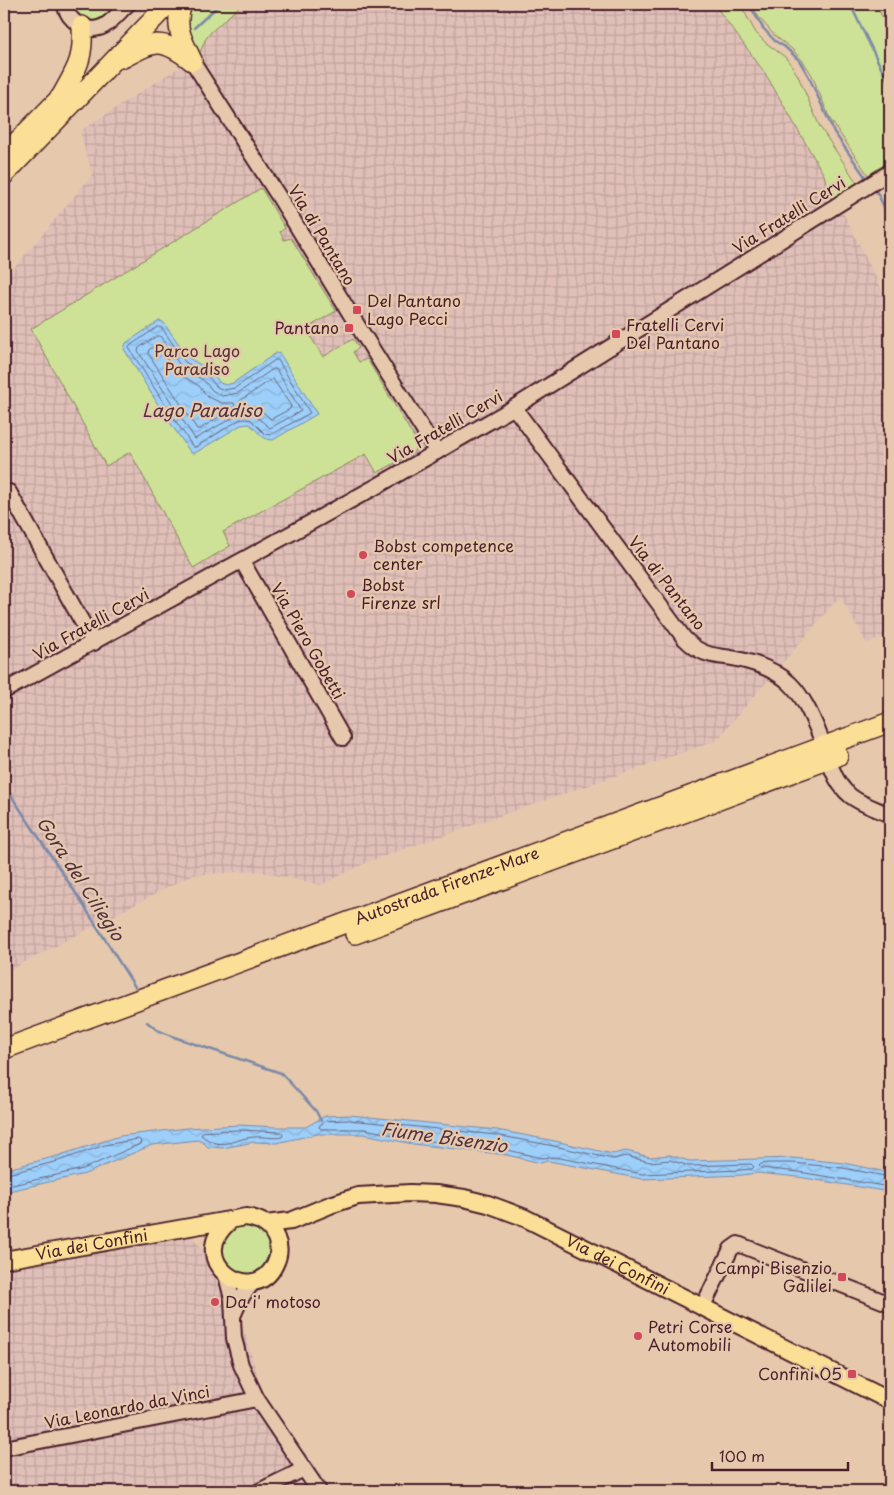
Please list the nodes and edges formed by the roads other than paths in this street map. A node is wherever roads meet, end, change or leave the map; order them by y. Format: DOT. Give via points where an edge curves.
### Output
graph roads {
  1 [pos="64,4"];
  2 [pos="128,4"];
  3 [pos="152,4"];
  4 [pos="168,4"];
  5 [pos="182,4"];
  6 [pos="82,26"];
  7 [pos="192,61"];
  8 [pos="107,67"];
  9 [pos="61,97"];
  10 [pos="4,155"];
  11 [pos="890,172"];
  12 [pos="4,175"];
  13 [pos="513,408"];
  14 [pos="437,452"];
  15 [pos="9,492"];
  16 [pos="242,561"];
  17 [pos="94,643"];
  18 [pos="4,691"];
  19 [pos="890,722"];
  20 [pos="820,736"];
  21 [pos="890,736"];
  22 [pos="343,738"];
  23 [pos="832,769"];
  24 [pos="890,815"];
  25 [pos="4,1049"];
  26 [pos="4,1062"];
  27 [pos="330,1205"];
  28 [pos="230,1221"];
  29 [pos="265,1224"];
  30 [pos="179,1229"];
  31 [pos="279,1247"];
  32 [pos="214,1250"];
  33 [pos="4,1260"];
  34 [pos="226,1275"];
  35 [pos="254,1281"];
  36 [pos="890,1304"];
  37 [pos="702,1308"];
  38 [pos="233,1317"];
  39 [pos="257,1399"];
  40 [pos="890,1402"];
  41 [pos="4,1448"];
  42 [pos="304,1469"];
  43 [pos="258,1491"];
  44 [pos="318,1491"];
  1 -- 6 [label="street" via="69,15"];
  2 -- 6 [label="street" via="105,26 93,29"];
  3 -- 9 [label="highway"];
  4 -- 8 [label="highway"];
  5 -- 7 [label="highway" via="178,28"];
  6 -- 9 [label="highway" via="81,57"];
  7 -- 8 [label="highway" via="176,49 158,43"];
  7 -- 14 [label="street, Via di Pantano"];
  8 -- 12 [label="highway"];
  9 -- 10 [label="highway"];
  11 -- 13 [label="street, Via Fratelli Cervi"];
  13 -- 14 [label="street, Via Fratelli Cervi"];
  13 -- 20 [label="street, Via di Pantano" via="684,638 700,651 755,663 788,681 802,695"];
  14 -- 16 [label="street, Via Fratelli Cervi"];
  15 -- 17 [label="street"];
  16 -- 17 [label="street, Via Fratelli Cervi"];
  16 -- 22 [label="street, Via Piero Gobetti"];
  17 -- 18 [label="street, Via Fratelli Cervi"];
  19 -- 25 [label="highway, Autostrada Firenze-Mare"];
  21 -- 26 [label="highway, Autostrada Firenze-Mare"];
  23 -- 24 [label="street" via="844,792"];
  27 -- 29 [label="main road, Via dei Confini" via="291,1221"];
  27 -- 31 [label="main road, Via dei Confini" via="294,1228"];
  27 -- 37 [label="main road, Via dei Confini" via="366,1195 416,1193 449,1195 488,1204 523,1217"];
  28 -- 29 [label="main road, Via dei Confini" via="246,1217"];
  28 -- 30 [label="main road, Via dei Confini"];
  28 -- 32 [label="main road" via="220,1231"];
  29 -- 31 [label="main road" via="274,1232"];
  30 -- 32 [label="main road, Via dei Confini" via="201,1236"];
  30 -- 33 [label="main road, Via dei Confini"];
  31 -- 35 [label="main road, Via dei Confini" via="273,1267 263,1278"];
  32 -- 34 [label="main road, Via dei Confini" via="217,1264"];
  34 -- 35 [label="main road" via="239,1281"];
  34 -- 38 [label="street"];
  35 -- 38 [label="street" via="241,1298"];
  36 -- 37 [label="street" via="738,1244 731,1249"];
  37 -- 40 [label="main road, Via dei Confini"];
  38 -- 39 [label="street" via="238,1354"];
  39 -- 41 [label="street, Via Leonardo da Vinci"];
  39 -- 42 [label="street"];
  42 -- 43 [label="street"];
  42 -- 44 [label="street"];
}
